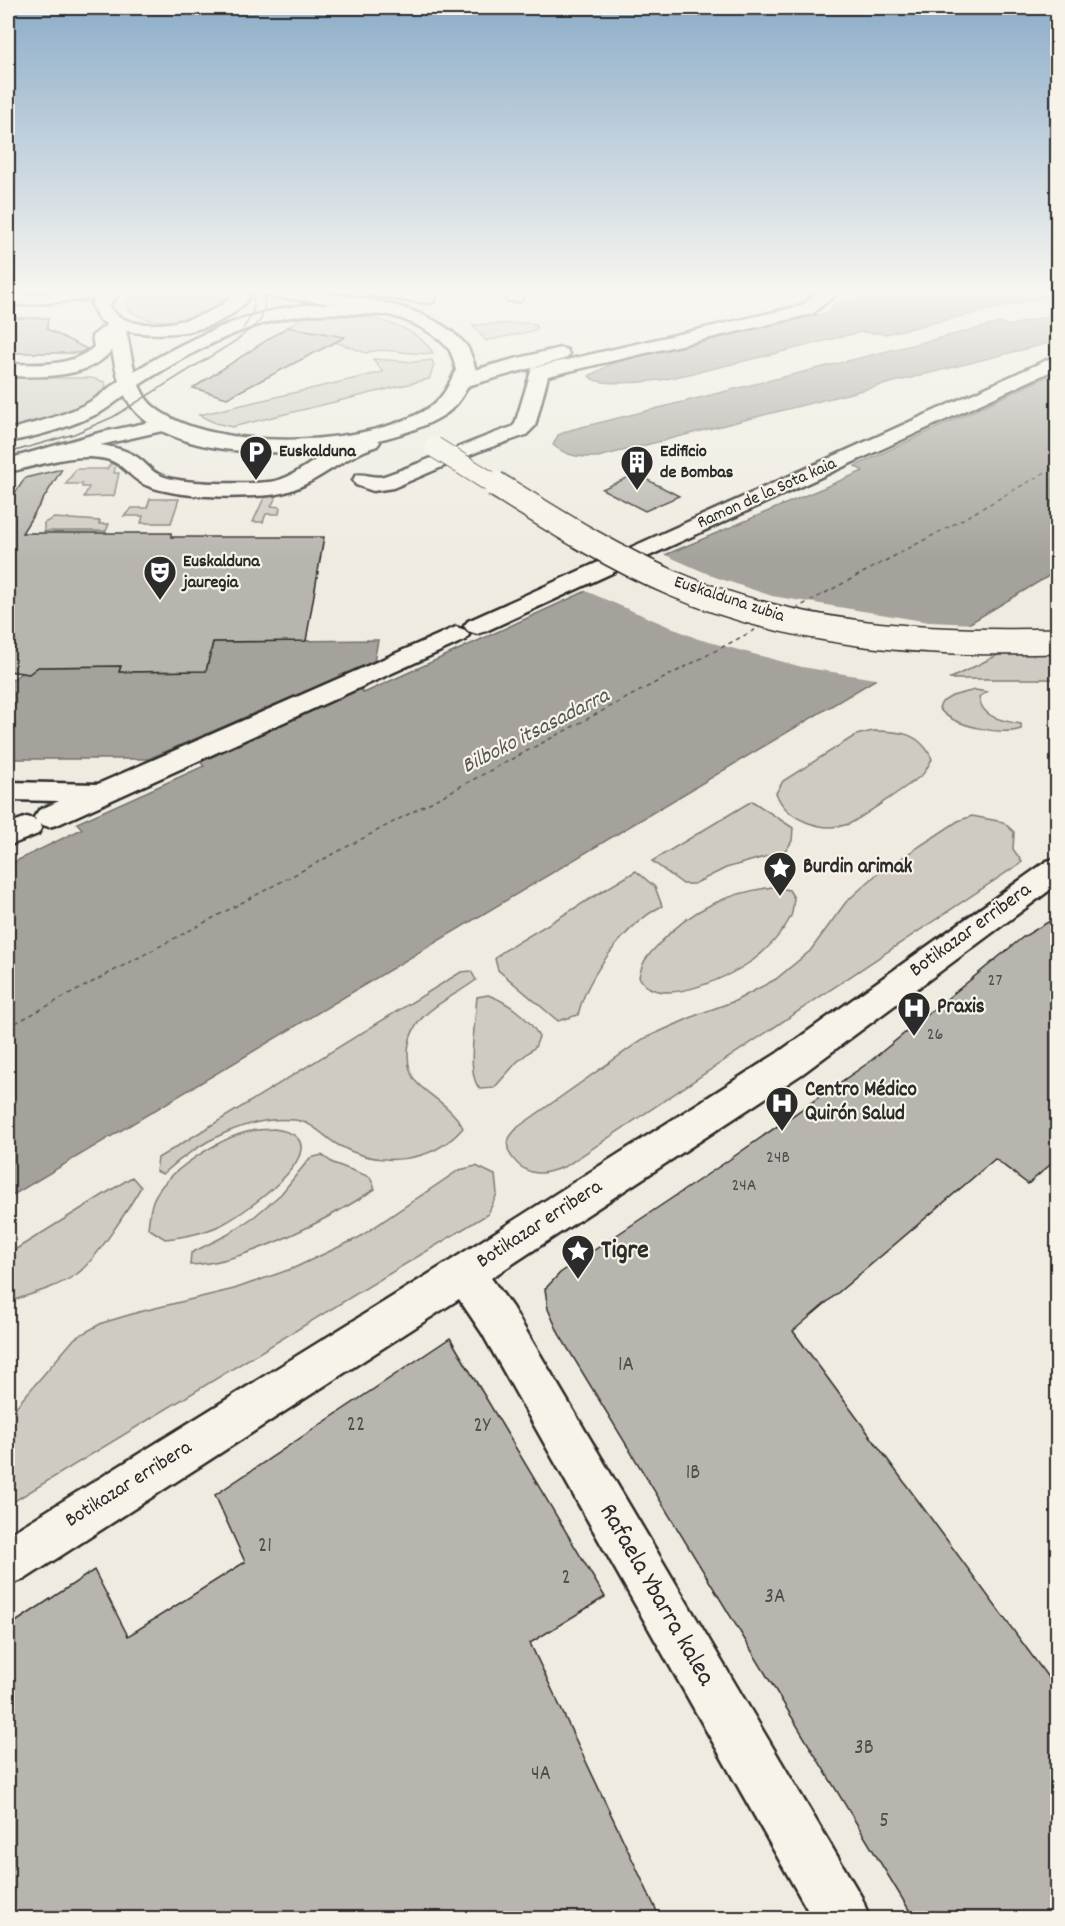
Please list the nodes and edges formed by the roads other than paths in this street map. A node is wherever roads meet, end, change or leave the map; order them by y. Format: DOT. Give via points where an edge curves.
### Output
graph roads {
  1 [pos="463,381"];
  2 [pos="537,381"];
  3 [pos="1017,381"];
  4 [pos="131,382"];
  5 [pos="460,382"];
  6 [pos="66,409"];
  7 [pos="439,409"];
  8 [pos="8,423"];
  9 [pos="164,425"];
  10 [pos="8,436"];
  11 [pos="370,442"];
  12 [pos="334,443"];
  13 [pos="434,447"];
  14 [pos="57,453"];
  15 [pos="8,466"];
  16 [pos="364,480"];
  17 [pos="1058,641"];
  18 [pos="8,791"];
  19 [pos="104,792"];
  20 [pos="28,827"];
  21 [pos="1058,868"];
  22 [pos="464,1274"];
  23 [pos="8,1562"];
  24 [pos="842,1918"];
  1 -- 5 [label="street"];
  2 -- 16 [label="street" via="525,426 519,431 385,483"];
  3 -- 19 [label="street, Ramon de la Sota kaia"];
  4 -- 9 [label="street" via="137,400"];
  4 -- 10 [label="street" via="102,404"];
  5 -- 7 [label="street"];
  6 -- 8 [label="street"];
  7 -- 12 [label="street" via="388,432"];
  7 -- 13 [label="street" via="429,434"];
  9 -- 12 [label="street" via="231,443"];
  9 -- 14 [label="street" via="106,437"];
  11 -- 12 [label="street, Euskalduna zubia"];
  11 -- 13 [label="street, Euskalduna zubia"];
  11 -- 14 [label="street" via="345,450 305,478 270,488 160,483 146,478 130,461 118,456 90,451"];
  13 -- 17 [label="street, Euskalduna zubia, bridge" via="608,552 675,585 737,606 811,625 876,634 953,642"];
  14 -- 15 [label="street"];
  18 -- 19 [label="street"];
  19 -- 20 [label="street, Ramon de la Sota kaia"];
  21 -- 22 [label="street, Botikazar erribera" via="789,1064"];
  22 -- 23 [label="street, Botikazar erribera"];
  22 -- 24 [label="street, Rafaela Ybarra kalea" via="497,1320"];
}
